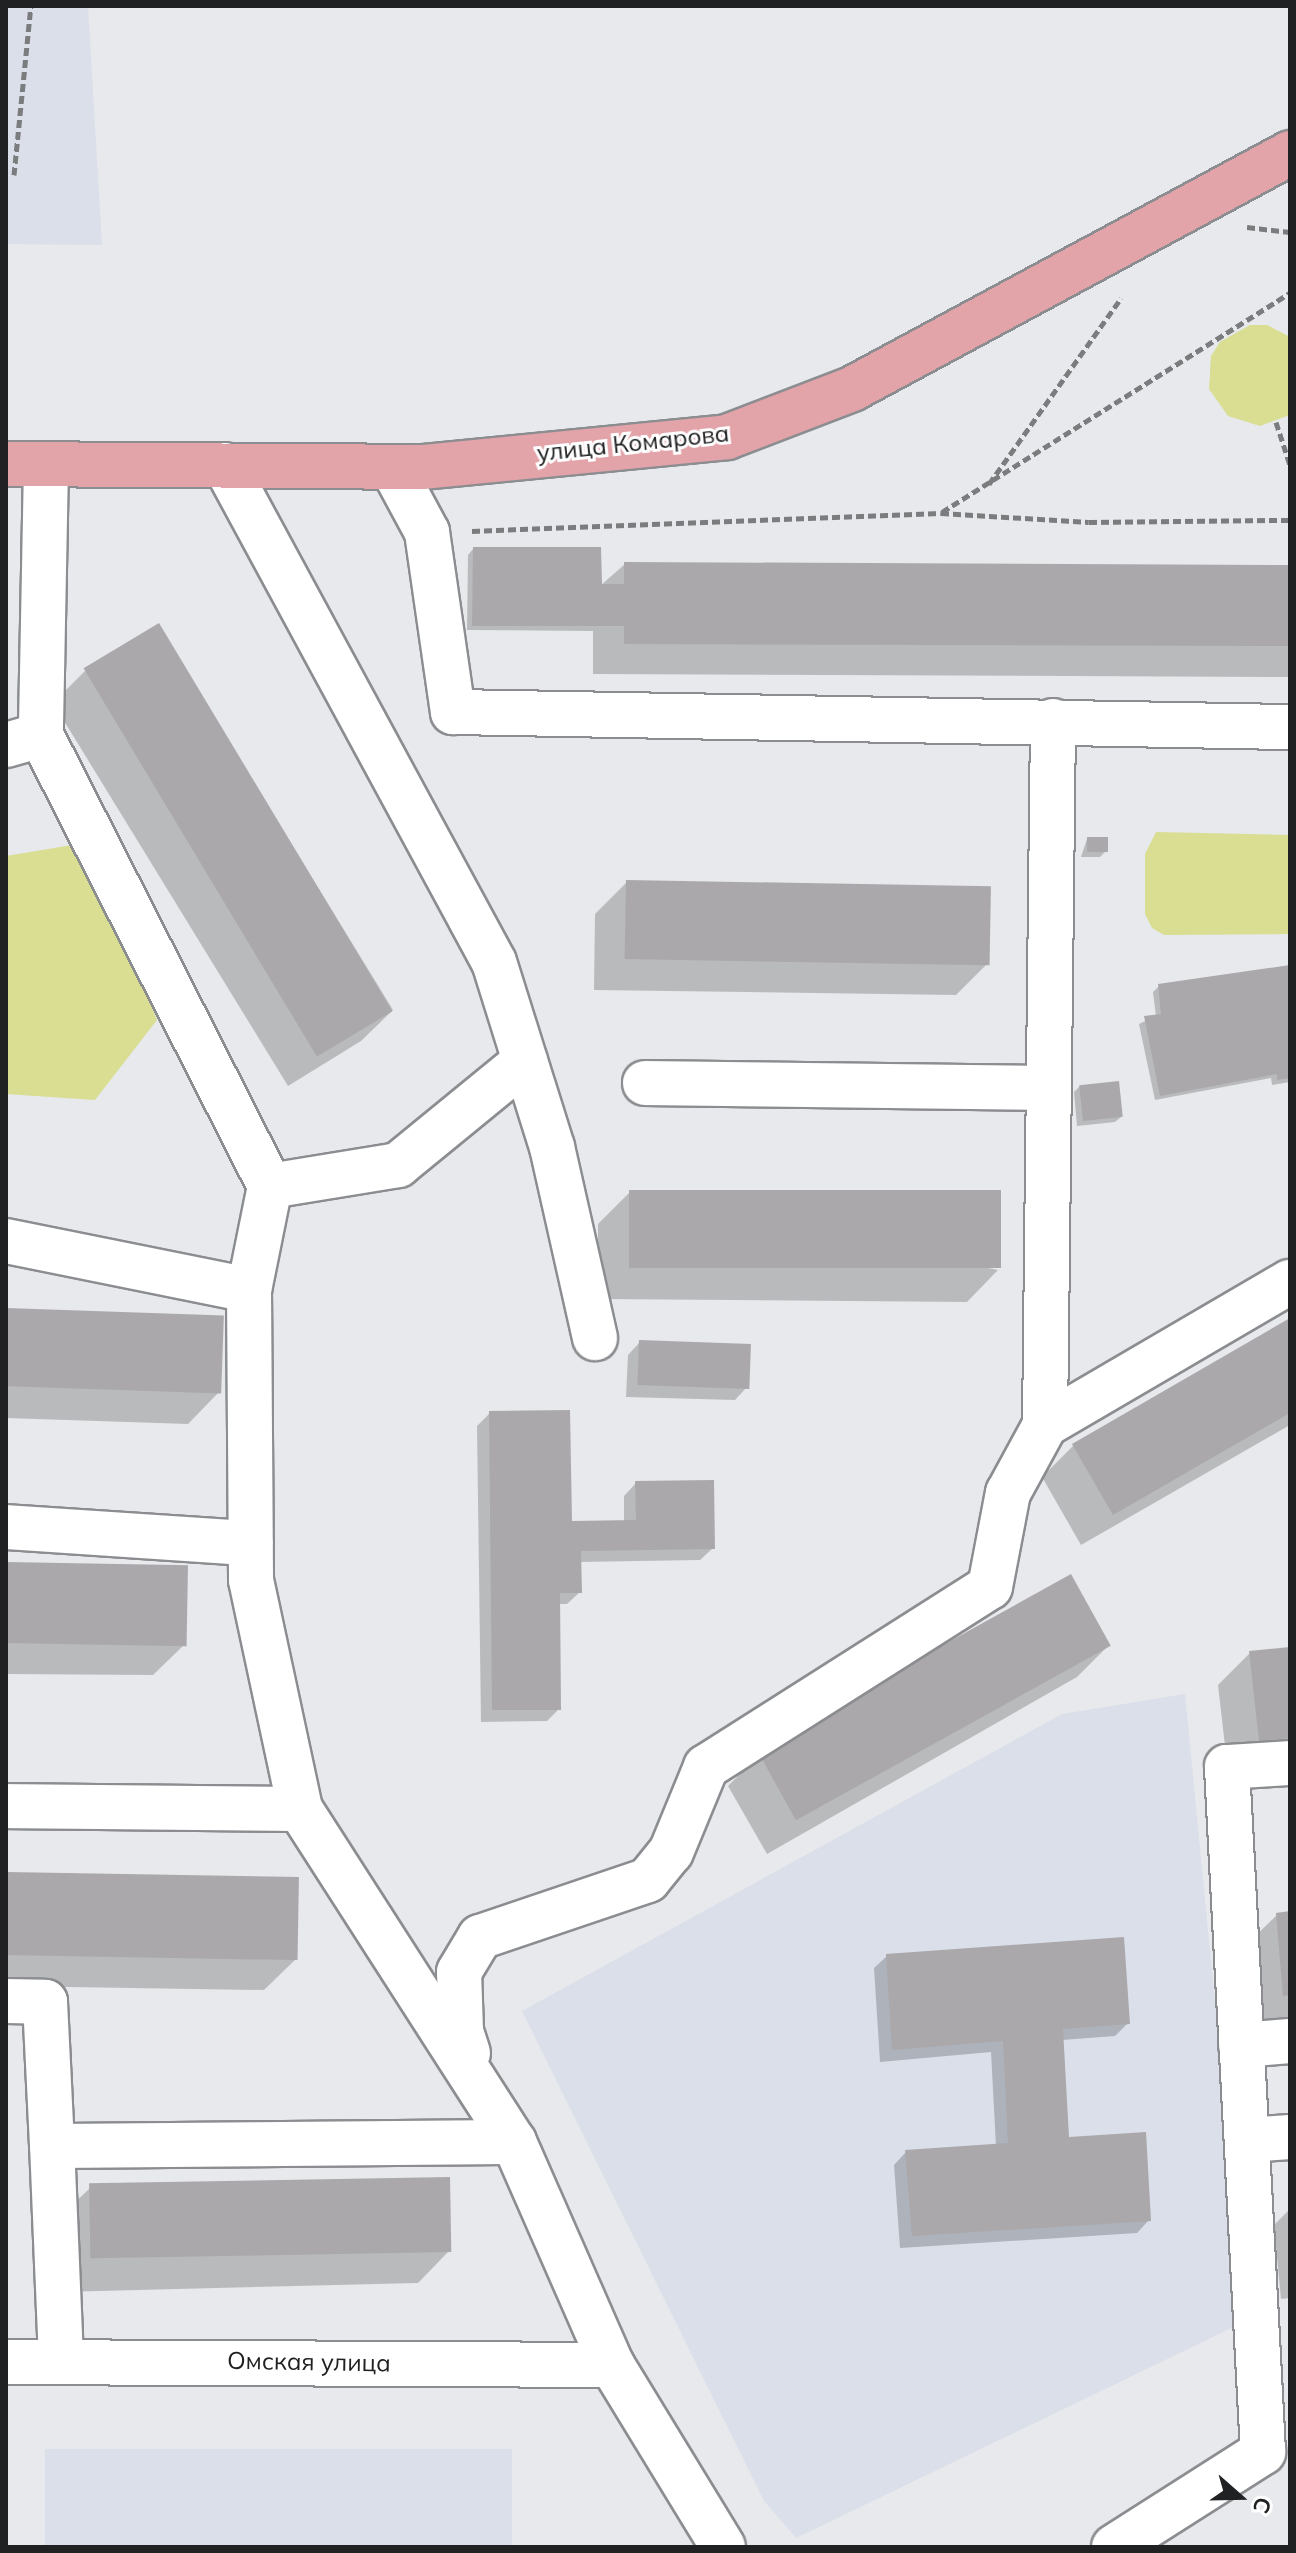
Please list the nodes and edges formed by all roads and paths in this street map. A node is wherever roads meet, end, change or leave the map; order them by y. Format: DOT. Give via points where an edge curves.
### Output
graph roads {
  1 [pos="31,6"];
  2 [pos="1290,153"];
  3 [pos="14,175"];
  4 [pos="1241,226"];
  5 [pos="1290,232"];
  6 [pos="1290,293"];
  7 [pos="1128,294"];
  8 [pos="1276,422"];
  9 [pos="26,465"];
  10 [pos="225,465"];
  11 [pos="1290,465"];
  12 [pos="392,467"];
  13 [pos="989,484"];
  14 [pos="941,513"];
  15 [pos="1290,520"];
  16 [pos="427,532"];
  17 [pos="1053,721"];
  18 [pos="1290,727"];
  19 [pos="24,740"];
  20 [pos="525,1061"];
  21 [pos="645,1083"];
  22 [pos="1049,1088"];
  23 [pos="270,1186"];
  24 [pos="6,1241"];
  25 [pos="1290,1282"];
  26 [pos="249,1290"];
  27 [pos="595,1338"];
  28 [pos="1045,1425"];
  29 [pos="6,1527"];
  30 [pos="250,1543"];
  31 [pos="1290,1763"];
  32 [pos="6,1806"];
  33 [pos="300,1809"];
  34 [pos="6,2001"];
  35 [pos="1290,2041"];
  36 [pos="1241,2045"];
  37 [pos="477,2077"];
  38 [pos="1290,2137"];
  39 [pos="1247,2140"];
  40 [pos="514,2142"];
  41 [pos="52,2146"];
  42 [pos="61,2359"];
  43 [pos="6,2362"];
  44 [pos="612,2365"];
  45 [pos="723,2547"];
  46 [pos="1114,2547"];
  1 -- 3 [label="path"];
  2 -- 12 [label="main road, улица Комарова" via="852,389 727,437"];
  4 -- 5 [label="path"];
  6 -- 13 [label="path"];
  7 -- 13 [label="path" via="1115,301"];
  8 -- 11 [label="path"];
  9 -- 10 [label="main road, улица Комарова"];
  9 -- 19 [label="street"];
  10 -- 12 [label="main road, улица Комарова"];
  10 -- 20 [label="street" via="494,962"];
  12 -- 16 [label="street"];
  13 -- 14 [label="path"];
  14 -- 15 [label="path" via="1089,522"];
  14 -- 16 [label="path"];
  16 -- 17 [label="street" via="453,712"];
  17 -- 18 [label="street"];
  17 -- 22 [label="street"];
  19 -- 23 [label="street"];
  20 -- 23 [label="street" via="398,1165"];
  20 -- 27 [label="street" via="577,1243"];
  21 -- 22 [label="street"];
  22 -- 28 [label="street"];
  23 -- 26 [label="street"];
  24 -- 26 [label="street"];
  25 -- 28 [label="street"];
  26 -- 30 [label="street"];
  28 -- 37 [label="street" via="1008,1493 990,1587 706,1767 671,1852 648,1880 480,1937 459,1972 461,2031"];
  29 -- 30 [label="street"];
  30 -- 33 [label="street" via="251,1580"];
  31 -- 36 [label="street" via="1227,1767"];
  32 -- 33 [label="street"];
  33 -- 37 [label="street"];
  34 -- 41 [label="street" via="45,2002"];
  35 -- 36 [label="street"];
  36 -- 39 [label="street"];
  37 -- 40 [label="street"];
  38 -- 39 [label="street"];
  39 -- 46 [label="street" via="1263,2452"];
  40 -- 41 [label="street"];
  40 -- 44 [label="street"];
  41 -- 42 [label="street"];
  42 -- 43 [label="street, Омская улица"];
  42 -- 44 [label="street, Омская улица"];
  44 -- 45 [label="street"];
}
